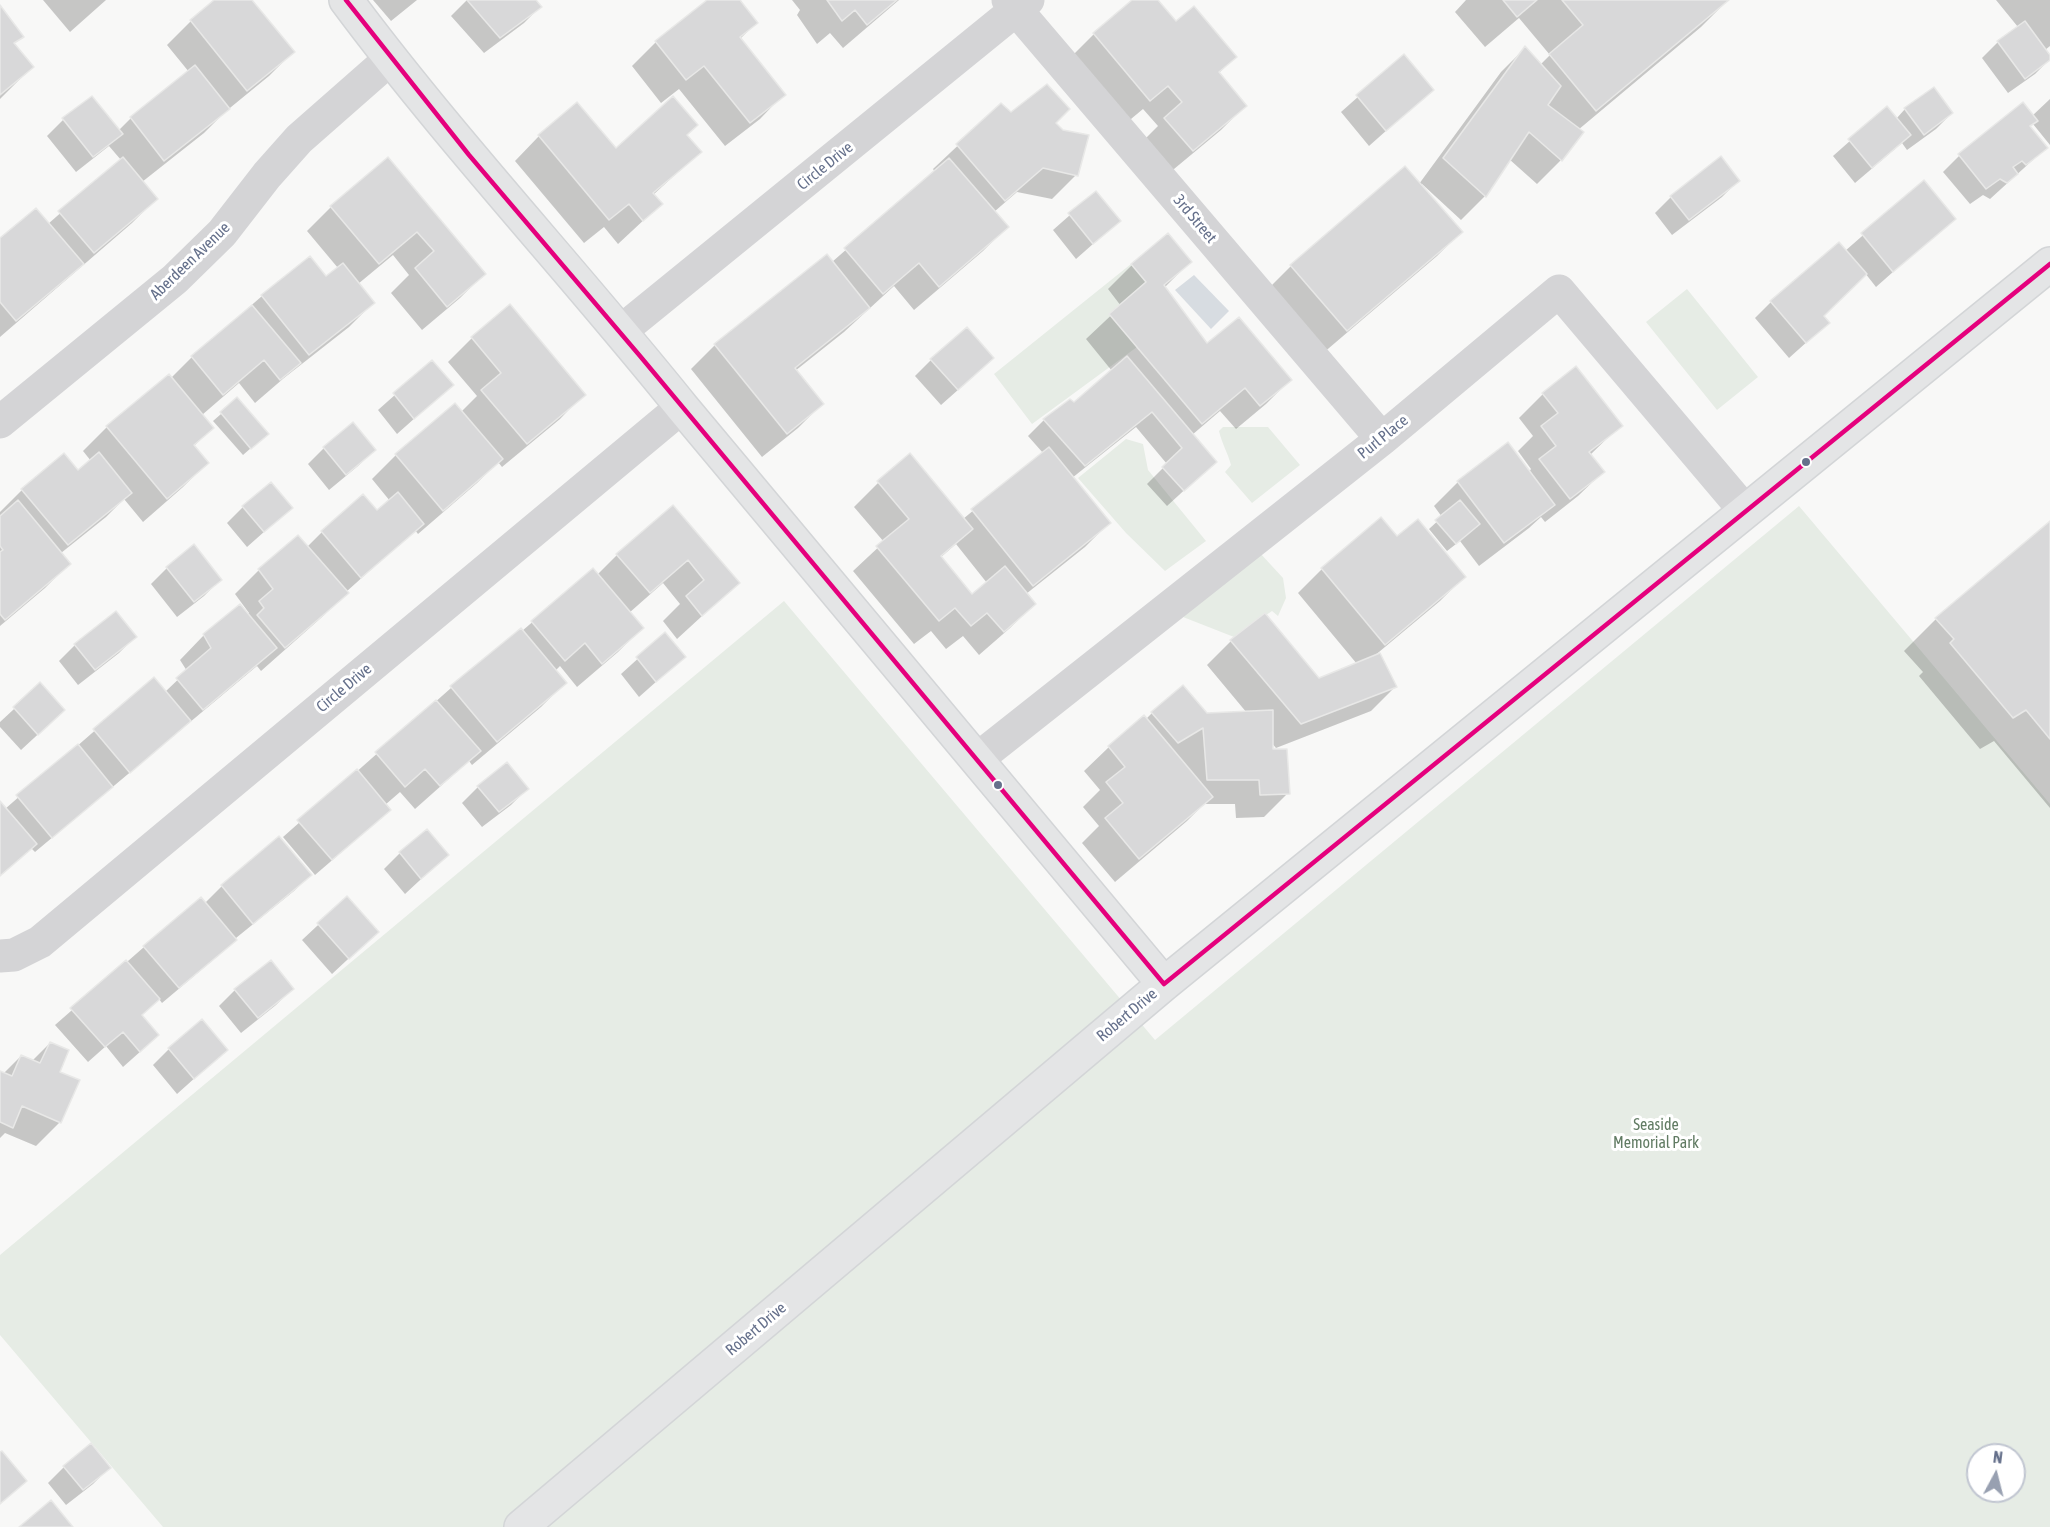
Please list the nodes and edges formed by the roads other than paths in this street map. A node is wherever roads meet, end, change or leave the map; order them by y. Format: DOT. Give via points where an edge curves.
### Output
graph roads {
  1 [pos="346,0"];
  2 [pos="1017,3"];
  3 [pos="390,59"];
  4 [pos="2050,264"];
  5 [pos="621,331"];
  6 [pos="682,407"];
  7 [pos="0,422"];
  8 [pos="1382,439"];
  9 [pos="1746,512"];
  10 [pos="976,760"];
  11 [pos="0,956"];
  12 [pos="1164,984"];
  13 [pos="521,1527"];
  1 -- 3 [label="street"];
  2 -- 5 [label="street, Circle Drive"];
  2 -- 8 [label="street, 3rd Street"];
  3 -- 5 [label="street"];
  3 -- 7 [label="street, Aberdeen Avenue" via="299,139 222,233 174,279"];
  4 -- 9 [label="street, Robert Drive"];
  5 -- 6 [label="street"];
  6 -- 10 [label="street"];
  6 -- 11 [label="street, Circle Drive" via="40,942 14,955"];
  8 -- 9 [label="street, Purl Place" via="1559,291"];
  8 -- 10 [label="street, Purl Place"];
  9 -- 12 [label="street, Robert Drive"];
  10 -- 12 [label="street"];
  12 -- 13 [label="street, Robert Drive"];
}
